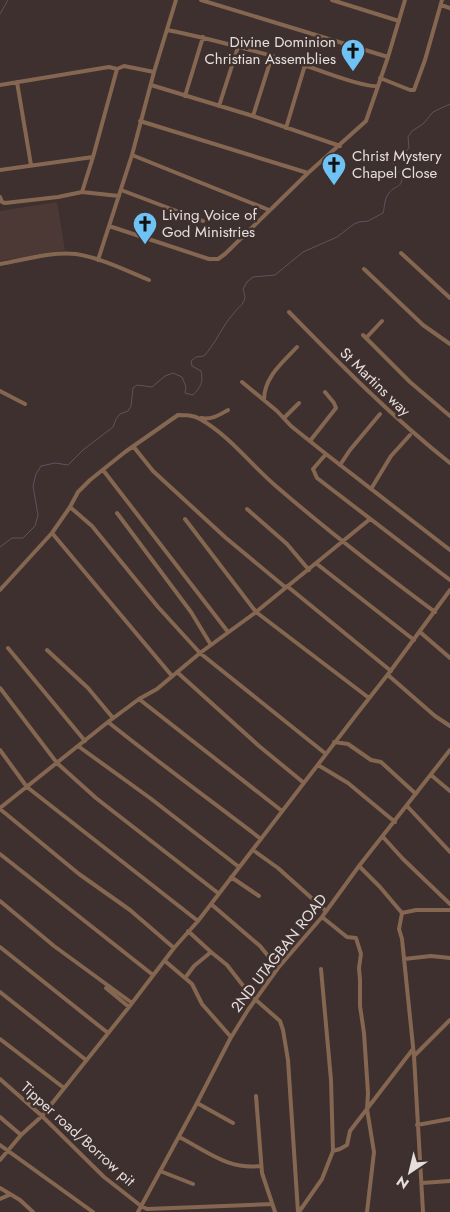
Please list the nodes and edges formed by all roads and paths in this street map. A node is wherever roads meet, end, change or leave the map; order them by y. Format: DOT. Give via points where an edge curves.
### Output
graph roads {
  1 [pos="176,0"];
  2 [pos="201,0"];
  3 [pos="332,0"];
  4 [pos="405,0"];
  5 [pos="442,0"];
  6 [pos="440,5"];
  7 [pos="450,8"];
  8 [pos="400,21"];
  9 [pos="167,30"];
  10 [pos="203,37"];
  11 [pos="238,47"];
  12 [pos="272,56"];
  13 [pos="388,57"];
  14 [pos="305,66"];
  15 [pos="117,69"];
  16 [pos="154,72"];
  17 [pos="380,78"];
  18 [pos="17,82"];
  19 [pos="0,85"];
  20 [pos="151,85"];
  21 [pos="377,86"];
  22 [pos="185,96"];
  23 [pos="219,106"];
  24 [pos="253,116"];
  25 [pos="140,120"];
  26 [pos="286,128"];
  27 [pos="340,146"];
  28 [pos="132,155"];
  29 [pos="93,157"];
  30 [pos="31,165"];
  31 [pos="0,170"];
  32 [pos="308,173"];
  33 [pos="121,190"];
  34 [pos="82,192"];
  35 [pos="119,196"];
  36 [pos="0,197"];
  37 [pos="269,210"];
  38 [pos="203,222"];
  39 [pos="109,226"];
  40 [pos="401,253"];
  41 [pos="98,260"];
  42 [pos="0,264"];
  43 [pos="364,269"];
  44 [pos="149,280"];
  45 [pos="450,298"];
  46 [pos="289,312"];
  47 [pos="382,321"];
  48 [pos="450,344"];
  49 [pos="297,347"];
  50 [pos="242,382"];
  51 [pos="0,391"];
  52 [pos="325,392"];
  53 [pos="264,400"];
  54 [pos="299,403"];
  55 [pos="25,404"];
  56 [pos="228,410"];
  57 [pos="380,414"];
  58 [pos="450,416"];
  59 [pos="199,418"];
  60 [pos="284,418"];
  61 [pos="410,435"];
  62 [pos="310,441"];
  63 [pos="133,446"];
  64 [pos="326,454"];
  65 [pos="450,463"];
  66 [pos="340,465"];
  67 [pos="103,470"];
  68 [pos="371,489"];
  69 [pos="70,507"];
  70 [pos="247,509"];
  71 [pos="117,513"];
  72 [pos="185,519"];
  73 [pos="370,519"];
  74 [pos="52,533"];
  75 [pos="342,543"];
  76 [pos="450,550"];
  77 [pos="316,564"];
  78 [pos="309,570"];
  79 [pos="450,580"];
  80 [pos="286,587"];
  81 [pos="0,590"];
  82 [pos="450,590"];
  83 [pos="445,598"];
  84 [pos="450,604"];
  85 [pos="256,612"];
  86 [pos="435,612"];
  87 [pos="228,632"];
  88 [pos="420,632"];
  89 [pos="414,640"];
  90 [pos="211,645"];
  91 [pos="8,648"];
  92 [pos="47,650"];
  93 [pos="200,653"];
  94 [pos="450,658"];
  95 [pos="176,672"];
  96 [pos="389,672"];
  97 [pos="172,676"];
  98 [pos="0,688"];
  99 [pos="369,698"];
  100 [pos="139,699"];
  101 [pos="113,718"];
  102 [pos="108,722"];
  103 [pos="450,726"];
  104 [pos="85,741"];
  105 [pos="334,742"];
  106 [pos="78,746"];
  107 [pos="0,750"];
  108 [pos="450,750"];
  109 [pos="326,754"];
  110 [pos="56,763"];
  111 [pos="318,764"];
  112 [pos="431,775"];
  113 [pos="304,783"];
  114 [pos="27,787"];
  115 [pos="450,791"];
  116 [pos="416,794"];
  117 [pos="407,806"];
  118 [pos="0,807"];
  119 [pos="282,812"];
  120 [pos="395,822"];
  121 [pos="383,837"];
  122 [pos="262,839"];
  123 [pos="253,850"];
  124 [pos="450,852"];
  125 [pos="0,854"];
  126 [pos="359,866"];
  127 [pos="239,867"];
  128 [pos="231,877"];
  129 [pos="218,892"];
  130 [pos="259,896"];
  131 [pos="0,902"];
  132 [pos="211,904"];
  133 [pos="450,904"];
  134 [pos="450,910"];
  135 [pos="326,911"];
  136 [pos="402,914"];
  137 [pos="322,917"];
  138 [pos="198,921"];
  139 [pos="188,931"];
  140 [pos="0,948"];
  141 [pos="174,948"];
  142 [pos="211,952"];
  143 [pos="450,958"];
  144 [pos="404,959"];
  145 [pos="165,961"];
  146 [pos="278,968"];
  147 [pos="321,969"];
  148 [pos="153,975"];
  149 [pos="185,978"];
  150 [pos="0,992"];
  151 [pos="256,1001"];
  152 [pos="130,1005"];
  153 [pos="450,1020"];
  154 [pos="108,1033"];
  155 [pos="231,1037"];
  156 [pos="0,1039"];
  157 [pos="413,1049"];
  158 [pos="414,1056"];
  159 [pos="86,1060"];
  160 [pos="0,1079"];
  161 [pos="64,1088"];
  162 [pos="256,1096"];
  163 [pos="197,1104"];
  164 [pos="367,1109"];
  165 [pos="42,1116"];
  166 [pos="0,1117"];
  167 [pos="450,1118"];
  168 [pos="234,1123"];
  169 [pos="417,1125"];
  170 [pos="21,1135"];
  171 [pos="179,1137"];
  172 [pos="0,1145"];
  173 [pos="333,1150"];
  174 [pos="8,1151"];
  175 [pos="0,1160"];
  176 [pos="262,1166"];
  177 [pos="160,1171"];
  178 [pos="450,1181"];
  179 [pos="422,1183"];
  180 [pos="192,1184"];
  181 [pos="0,1188"];
  182 [pos="9,1195"];
  183 [pos="0,1199"];
  184 [pos="272,1204"];
  185 [pos="141,1206"];
  186 [pos="33,1212"];
  187 [pos="93,1212"];
  188 [pos="138,1212"];
  189 [pos="275,1212"];
  190 [pos="298,1212"];
  191 [pos="367,1212"];
  192 [pos="422,1212"];
  1 -- 9 [label="street"];
  2 -- 13 [label="street"];
  3 -- 8 [label="street"];
  4 -- 8 [label="street"];
  5 -- 6 [label="street"];
  6 -- 7 [label="street"];
  6 -- 17 [label="street" via="414,90"];
  8 -- 13 [label="street"];
  9 -- 10 [label="street"];
  9 -- 16 [label="street"];
  10 -- 11 [label="street"];
  10 -- 22 [label="street"];
  11 -- 12 [label="street"];
  11 -- 23 [label="street"];
  12 -- 14 [label="street"];
  12 -- 24 [label="street"];
  13 -- 17 [label="street"];
  14 -- 21 [label="street"];
  14 -- 26 [label="street"];
  15 -- 16 [label="street" via="124,66"];
  15 -- 18 [label="street" via="109,67"];
  15 -- 29 [label="street"];
  16 -- 20 [label="street"];
  17 -- 21 [label="street"];
  18 -- 19 [label="street"];
  18 -- 30 [label="street"];
  20 -- 22 [label="street"];
  20 -- 25 [label="street"];
  21 -- 27 [label="street" via="366,121"];
  22 -- 23 [label="street"];
  23 -- 24 [label="street"];
  24 -- 26 [label="street"];
  25 -- 28 [label="street"];
  25 -- 32 [label="street"];
  26 -- 27 [label="street"];
  27 -- 32 [label="street"];
  28 -- 33 [label="street"];
  28 -- 37 [label="street"];
  29 -- 30 [label="street"];
  29 -- 34 [label="street"];
  30 -- 31 [label="street"];
  32 -- 37 [label="street"];
  33 -- 35 [label="street"];
  33 -- 38 [label="street"];
  34 -- 35 [label="street"];
  34 -- 36 [label="street" via="5,203"];
  35 -- 39 [label="street"];
  37 -- 39 [label="street" via="225,254 214,260"];
  39 -- 41 [label="street"];
  40 -- 45 [label="street"];
  41 -- 42 [label="street" via="75,254 56,254"];
  41 -- 44 [label="street"];
  43 -- 48 [label="street" via="424,325"];
  46 -- 65 [label="street, St Martins way" via="411,432"];
  47 -- 58 [label="street" via="364,337"];
  49 -- 53 [label="street" via="283,359 269,380 264,389"];
  50 -- 53 [label="street"];
  51 -- 55 [label="street"];
  52 -- 62 [label="street" via="336,408"];
  53 -- 60 [label="street"];
  54 -- 60 [label="street"];
  56 -- 59 [label="street" via="215,418"];
  57 -- 66 [label="street"];
  59 -- 63 [label="street" via="178,415"];
  59 -- 75 [label="street" via="228,440 275,486"];
  60 -- 62 [label="street"];
  61 -- 68 [label="street" via="391,456"];
  62 -- 64 [label="street"];
  63 -- 67 [label="street"];
  63 -- 80 [label="street" via="153,472"];
  64 -- 66 [label="street"];
  64 -- 73 [label="street" via="313,470 317,478"];
  66 -- 68 [label="street"];
  67 -- 69 [label="street" via="78,492"];
  67 -- 87 [label="street"];
  68 -- 76 [label="street"];
  69 -- 74 [label="street"];
  69 -- 93 [label="street" via="92,526"];
  70 -- 78 [label="street" via="287,544"];
  71 -- 90 [label="street" via="181,598"];
  72 -- 85 [label="street"];
  73 -- 75 [label="street"];
  73 -- 79 [label="street"];
  74 -- 81 [label="street"];
  74 -- 97 [label="street"];
  75 -- 77 [label="street"];
  75 -- 86 [label="street"];
  77 -- 78 [label="street"];
  77 -- 89 [label="street"];
  78 -- 80 [label="street"];
  80 -- 85 [label="street"];
  80 -- 96 [label="street"];
  82 -- 83 [label="street"];
  83 -- 84 [label="street"];
  83 -- 86 [label="street"];
  85 -- 87 [label="street"];
  85 -- 99 [label="street"];
  86 -- 88 [label="street"];
  87 -- 90 [label="street"];
  88 -- 89 [label="street"];
  88 -- 94 [label="street"];
  89 -- 96 [label="street"];
  90 -- 93 [label="street"];
  91 -- 104 [label="street"];
  92 -- 101 [label="street" via="88,688"];
  93 -- 95 [label="street"];
  93 -- 109 [label="street"];
  95 -- 97 [label="street"];
  95 -- 113 [label="street"];
  96 -- 99 [label="street"];
  96 -- 103 [label="street"];
  97 -- 100 [label="street"];
  98 -- 110 [label="street"];
  99 -- 105 [label="street"];
  100 -- 101 [label="street"];
  100 -- 119 [label="street"];
  101 -- 102 [label="street"];
  102 -- 104 [label="street"];
  102 -- 122 [label="street"];
  104 -- 106 [label="street"];
  105 -- 109 [label="street"];
  105 -- 116 [label="street" via="348,744 371,760 381,762"];
  106 -- 110 [label="street"];
  106 -- 127 [label="street"];
  107 -- 114 [label="street"];
  108 -- 112 [label="street, 2ND UTAGBAN ROAD"];
  109 -- 111 [label="street"];
  110 -- 114 [label="street"];
  110 -- 129 [label="street"];
  111 -- 113 [label="street"];
  111 -- 120 [label="street" via="348,783"];
  112 -- 115 [label="street"];
  112 -- 116 [label="street, 2ND UTAGBAN ROAD"];
  113 -- 119 [label="street"];
  114 -- 118 [label="street"];
  114 -- 138 [label="street"];
  116 -- 117 [label="street, 2ND UTAGBAN ROAD"];
  117 -- 120 [label="street, 2ND UTAGBAN ROAD"];
  117 -- 124 [label="street"];
  118 -- 141 [label="street"];
  119 -- 122 [label="street"];
  120 -- 121 [label="street, 2ND UTAGBAN ROAD"];
  121 -- 126 [label="street, 2ND UTAGBAN ROAD"];
  121 -- 133 [label="street"];
  122 -- 123 [label="street"];
  123 -- 127 [label="street"];
  123 -- 135 [label="street"];
  125 -- 148 [label="street"];
  126 -- 135 [label="street, 2ND UTAGBAN ROAD"];
  126 -- 136 [label="street"];
  127 -- 128 [label="street"];
  128 -- 129 [label="street"];
  128 -- 130 [label="street"];
  129 -- 132 [label="street"];
  131 -- 152 [label="street"];
  132 -- 138 [label="street"];
  132 -- 146 [label="street" via="260,946"];
  134 -- 136 [label="street" via="416,910"];
  135 -- 137 [label="street, 2ND UTAGBAN ROAD"];
  136 -- 144 [label="street" via="399,929"];
  137 -- 146 [label="street, 2ND UTAGBAN ROAD"];
  137 -- 164 [label="street" via="347,937 356,938 361,954 358,968 368,1085"];
  138 -- 139 [label="street"];
  139 -- 141 [label="street"];
  139 -- 142 [label="street"];
  140 -- 154 [label="street"];
  141 -- 145 [label="street"];
  142 -- 149 [label="street"];
  142 -- 151 [label="street" via="227,965"];
  143 -- 144 [label="street"];
  144 -- 157 [label="street"];
  145 -- 148 [label="street"];
  145 -- 149 [label="street"];
  146 -- 151 [label="street, 2ND UTAGBAN ROAD"];
  147 -- 173 [label="street" via="331,1080"];
  148 -- 152 [label="street"];
  149 -- 155 [label="street" via="195,988 211,1016"];
  150 -- 159 [label="street"];
  151 -- 155 [label="street, 2ND UTAGBAN ROAD"];
  151 -- 190 [label="street" via="280,1022 283,1030 288,1060"];
  152 -- 154 [label="street"];
  153 -- 158 [label="street"];
  154 -- 159 [label="street"];
  155 -- 163 [label="street, 2ND UTAGBAN ROAD"];
  156 -- 161 [label="street"];
  157 -- 158 [label="street"];
  157 -- 164 [label="street"];
  158 -- 169 [label="street"];
  159 -- 161 [label="street"];
  160 -- 165 [label="street, Tipper road/Borrow pit"];
  161 -- 165 [label="street"];
  162 -- 176 [label="street"];
  163 -- 168 [label="street"];
  163 -- 171 [label="street, 2ND UTAGBAN ROAD"];
  164 -- 173 [label="street" via="350,1131 347,1144"];
  164 -- 191 [label="street" via="374,1152"];
  165 -- 170 [label="street"];
  165 -- 185 [label="street, Tipper road/Borrow pit" via="104,1177"];
  166 -- 170 [label="street"];
  167 -- 169 [label="street"];
  169 -- 179 [label="street"];
  170 -- 174 [label="street"];
  171 -- 176 [label="street" via="233,1165"];
  171 -- 177 [label="street, 2ND UTAGBAN ROAD"];
  172 -- 174 [label="street"];
  173 -- 190 [label="street" via="322,1179"];
  174 -- 175 [label="street"];
  174 -- 187 [label="street"];
  176 -- 184 [label="street"];
  177 -- 180 [label="street"];
  177 -- 185 [label="street, 2ND UTAGBAN ROAD"];
  178 -- 179 [label="street"];
  179 -- 192 [label="street"];
  181 -- 182 [label="street"];
  182 -- 183 [label="street"];
  182 -- 186 [label="street"];
  184 -- 185 [label="street" via="147,1209"];
  184 -- 189 [label="street"];
  185 -- 188 [label="street, 2ND UTAGBAN ROAD"];
}
